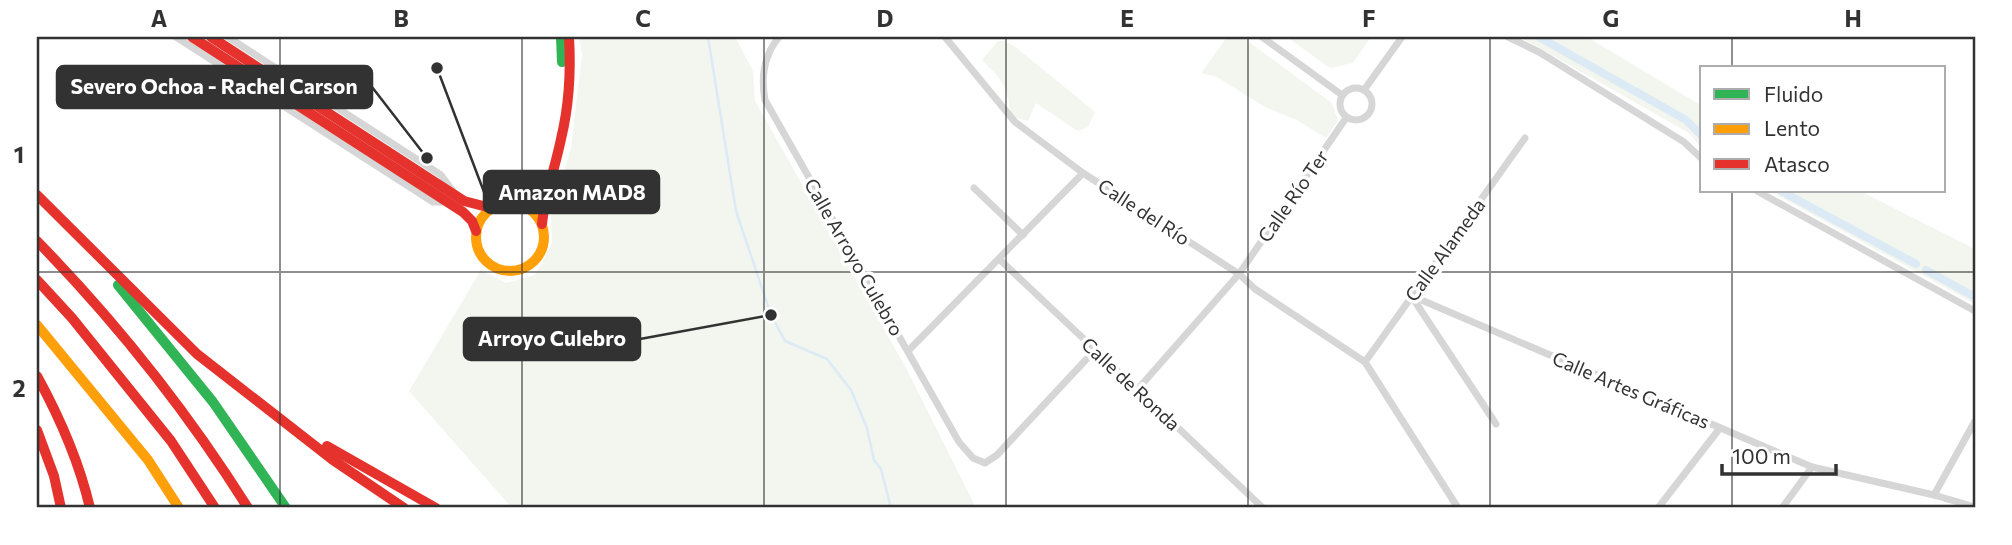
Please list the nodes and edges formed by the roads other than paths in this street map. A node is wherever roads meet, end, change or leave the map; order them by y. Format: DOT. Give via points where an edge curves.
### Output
graph roads {
  1 [pos="176,37"];
  2 [pos="192,37"];
  3 [pos="211,37"];
  4 [pos="228,37"];
  5 [pos="561,37"];
  6 [pos="569,37"];
  7 [pos="779,37"];
  8 [pos="945,37"];
  9 [pos="1262,37"];
  10 [pos="1402,37"];
  11 [pos="1508,37"];
  12 [pos="1364,90"];
  13 [pos="1342,95"];
  14 [pos="1346,118"];
  15 [pos="1525,138"];
  16 [pos="1700,157"];
  17 [pos="1083,173"];
  18 [pos="974,188"];
  19 [pos="1760,192"];
  20 [pos="37,195"];
  21 [pos="453,200"];
  22 [pos="517,203"];
  23 [pos="491,208"];
  24 [pos="542,227"];
  25 [pos="476,231"];
  26 [pos="1023,235"];
  27 [pos="37,241"];
  28 [pos="88,247"];
  29 [pos="999,259"];
  30 [pos="1239,274"];
  31 [pos="37,280"];
  32 [pos="1412,296"];
  33 [pos="1975,311"];
  34 [pos="37,325"];
  35 [pos="1095,350"];
  36 [pos="908,351"];
  37 [pos="1365,362"];
  38 [pos="37,376"];
  39 [pos="1137,390"];
  40 [pos="276,416"];
  41 [pos="1975,422"];
  42 [pos="1496,424"];
  43 [pos="1720,428"];
  44 [pos="37,430"];
  45 [pos="1812,467"];
  46 [pos="1934,495"];
  47 [pos="1975,507"];
  48 [pos="61,508"];
  49 [pos="90,508"];
  50 [pos="179,508"];
  51 [pos="215,508"];
  52 [pos="248,508"];
  53 [pos="286,508"];
  54 [pos="404,508"];
  55 [pos="436,508"];
  56 [pos="1263,508"];
  57 [pos="1458,508"];
  58 [pos="1658,508"];
  59 [pos="1782,508"];
  1 -- 21 [label="street" via="433,202"];
  2 -- 21 [label="main road"];
  3 -- 21 [label="main road"];
  4 -- 21 [label="street" via="441,175"];
  5 -- 22 [label="main road" via="554,142 541,187"];
  6 -- 24 [label="main road" via="568,97"];
  7 -- 36 [label="street, Calle Arroyo Culebro" via="764,68 765,100"];
  8 -- 17 [label="street, Calle del Río" via="1015,122"];
  9 -- 13 [label="street"];
  10 -- 12 [label="street"];
  11 -- 16 [label="street" via="1684,142"];
  12 -- 13 [label="street" via="1354,88"];
  12 -- 14 [label="street" via="1372,103 1370,113 1362,120"];
  13 -- 14 [label="street" via="1340,110"];
  14 -- 30 [label="street, Calle Río Ter"];
  15 -- 32 [label="street, Calle Alameda"];
  17 -- 26 [label="street"];
  17 -- 30 [label="street, Calle del Río"];
  18 -- 26 [label="street"];
  19 -- 33 [label="street"];
  20 -- 28 [label="main road"];
  21 -- 23 [label="main road"];
  21 -- 25 [label="main road"];
  22 -- 23 [label="main road"];
  22 -- 24 [label="main road" via="528,208"];
  23 -- 25 [label="main road"];
  24 -- 25 [label="main road" via="540,254 522,269 510,271 486,262 477,248"];
  26 -- 29 [label="street"];
  27 -- 52 [label="main road" via="139,356"];
  28 -- 40 [label="main road" via="197,354"];
  28 -- 53 [label="main road" via="214,402"];
  29 -- 35 [label="street, Calle de Ronda"];
  29 -- 36 [label="street"];
  30 -- 37 [label="street, Calle del Río"];
  30 -- 39 [label="street, Calle Río Ter"];
  31 -- 51 [label="main road" via="171,441"];
  32 -- 37 [label="street, Calle Alameda"];
  32 -- 42 [label="street"];
  32 -- 43 [label="street, Calle Artes Gráficas"];
  34 -- 50 [label="main road" via="148,460"];
  35 -- 36 [label="street, Calle Arroyo Culebro" via="985,463 973,458 959,442"];
  35 -- 39 [label="street, Calle de Ronda"];
  37 -- 57 [label="street"];
  38 -- 49 [label="main road" via="73,452"];
  39 -- 56 [label="street, Calle de Ronda"];
  40 -- 54 [label="main road"];
  40 -- 55 [label="main road"];
  41 -- 46 [label="street"];
  43 -- 45 [label="street, Calle Artes Gráficas"];
  43 -- 58 [label="street"];
  44 -- 48 [label="main road"];
  45 -- 46 [label="street, Calle Artes Gráficas"];
  45 -- 59 [label="street"];
  46 -- 47 [label="street, Calle Artes Gráficas"];
}
